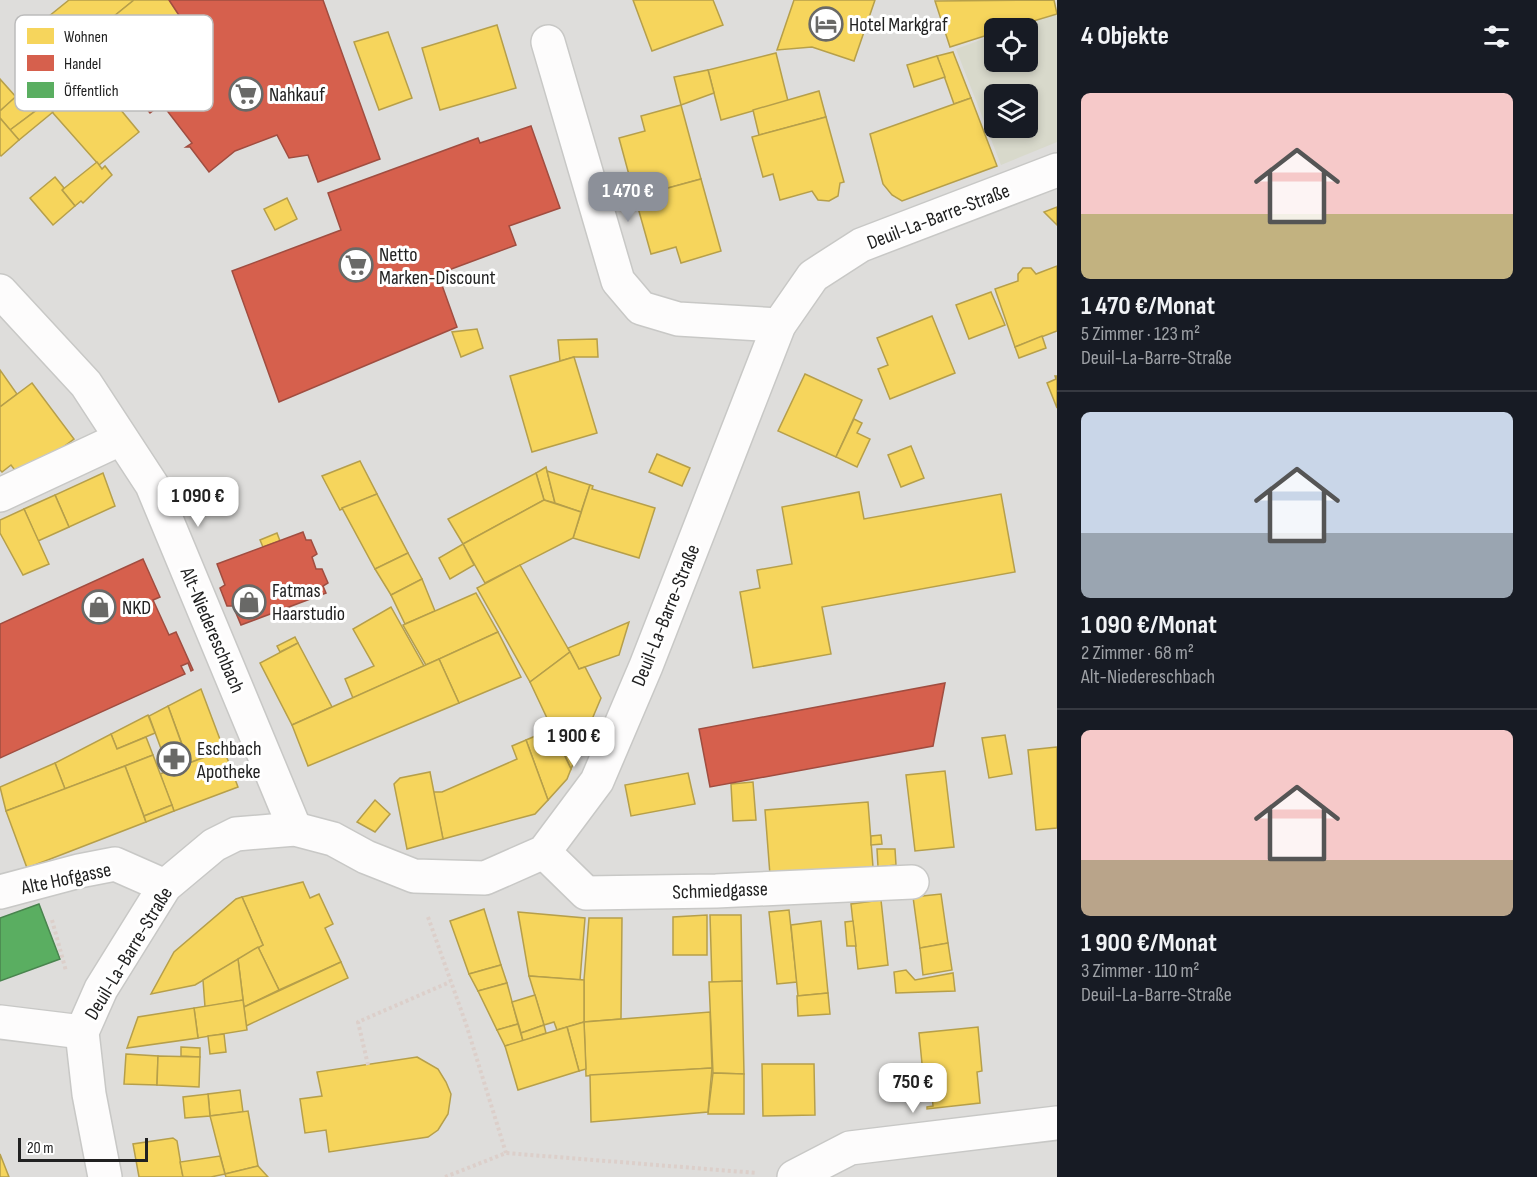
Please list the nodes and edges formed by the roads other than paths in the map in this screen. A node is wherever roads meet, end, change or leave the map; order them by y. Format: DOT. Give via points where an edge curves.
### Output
graph roads {
  1 [pos="548,42"];
  2 [pos="1057,170"];
  3 [pos="0,291"];
  4 [pos="778,325"];
  5 [pos="120,438"];
  6 [pos="0,495"];
  7 [pos="295,828"];
  8 [pos="544,852"];
  9 [pos="912,882"];
  10 [pos="165,886"];
  11 [pos="0,892"];
  12 [pos="0,1023"];
  13 [pos="82,1032"];
  14 [pos="1057,1125"];
  15 [pos="794,1176"];
  16 [pos="105,1177"];
  1 -- 4 [label="street" via="618,281 641,308 678,319"];
  2 -- 4 [label="street, Deuil-La-Barre-Straße" via="861,245 813,276"];
  3 -- 5 [label="street, Alt-Niedereschbach" via="86,384"];
  4 -- 8 [label="street, Deuil-La-Barre-Straße" via="646,666 597,781"];
  5 -- 6 [label="street"];
  5 -- 7 [label="street, Alt-Niedereschbach" via="152,485"];
  7 -- 8 [label="street, Deuil-La-Barre-Straße" via="333,839 414,876 485,878"];
  7 -- 10 [label="street, Deuil-La-Barre-Straße" via="236,834 214,845"];
  8 -- 9 [label="street, Schmiedgasse" via="586,893"];
  10 -- 11 [label="street, Alte Hofgasse" via="115,864"];
  10 -- 13 [label="street, Deuil-La-Barre-Straße" via="101,989"];
  12 -- 13 [label="street"];
  13 -- 16 [label="street, Deuil-La-Barre-Straße"];
  14 -- 15 [label="street" via="850,1148"];
}
